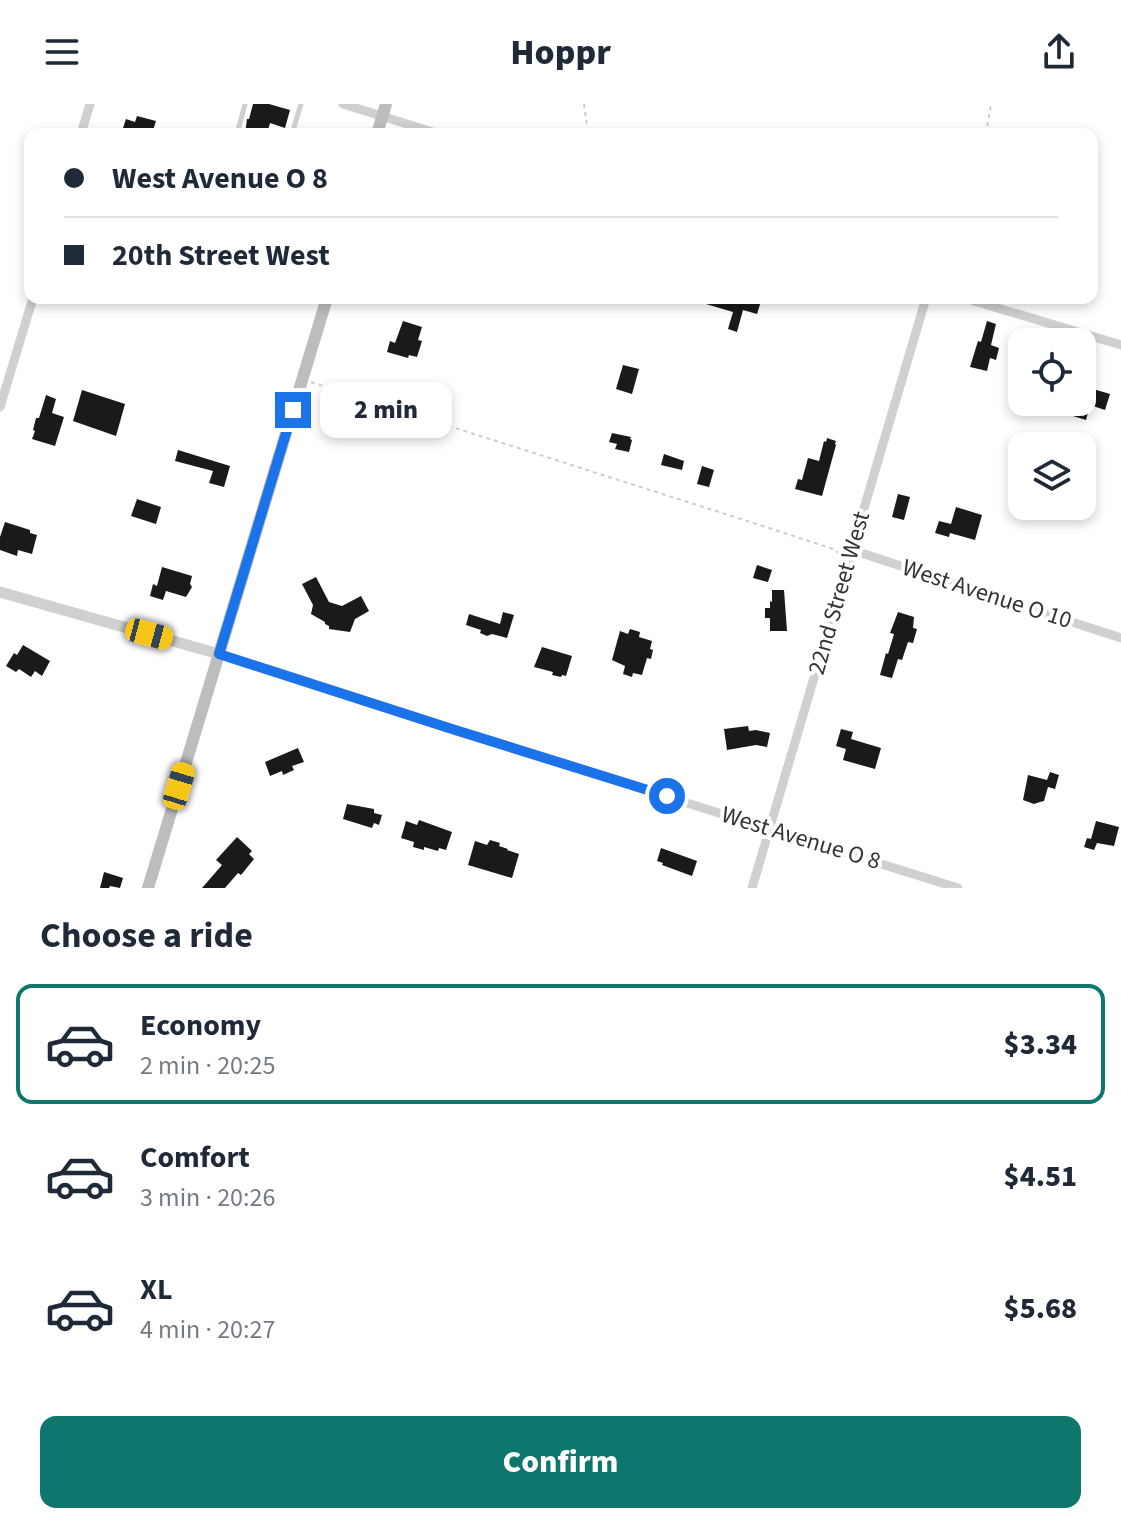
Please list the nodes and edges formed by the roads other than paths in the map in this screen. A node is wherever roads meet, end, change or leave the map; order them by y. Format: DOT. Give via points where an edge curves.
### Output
graph roads {
  1 [pos="90,104"];
  2 [pos="245,104"];
  3 [pos="301,104"];
  4 [pos="343,104"];
  5 [pos="384,110"];
  6 [pos="83,128"];
  7 [pos="239,128"];
  8 [pos="294,128"];
  9 [pos="425,128"];
  10 [pos="31,304"];
  11 [pos="325,304"];
  12 [pos="924,304"];
  13 [pos="984,304"];
  14 [pos="1121,345"];
  15 [pos="0,407"];
  16 [pos="852,550"];
  17 [pos="0,592"];
  18 [pos="1121,638"];
  19 [pos="219,654"];
  20 [pos="769,828"];
  21 [pos="148,888"];
  22 [pos="752,888"];
  23 [pos="958,888"];
  1 -- 6 [label="street"];
  2 -- 7 [label="lane"];
  3 -- 8 [label="lane"];
  4 -- 5 [label="street"];
  5 -- 9 [label="street"];
  10 -- 15 [label="street"];
  11 -- 19 [label="main road"];
  12 -- 16 [label="street, 22nd Street West"];
  13 -- 14 [label="street"];
  16 -- 18 [label="street, West Avenue O 10"];
  16 -- 20 [label="street, 22nd Street West"];
  17 -- 19 [label="street, West Avenue O 8"];
  19 -- 20 [label="street, West Avenue O 8"];
  19 -- 21 [label="main road"];
  20 -- 22 [label="street, 22nd Street West"];
  20 -- 23 [label="street, West Avenue O 8"];
}
